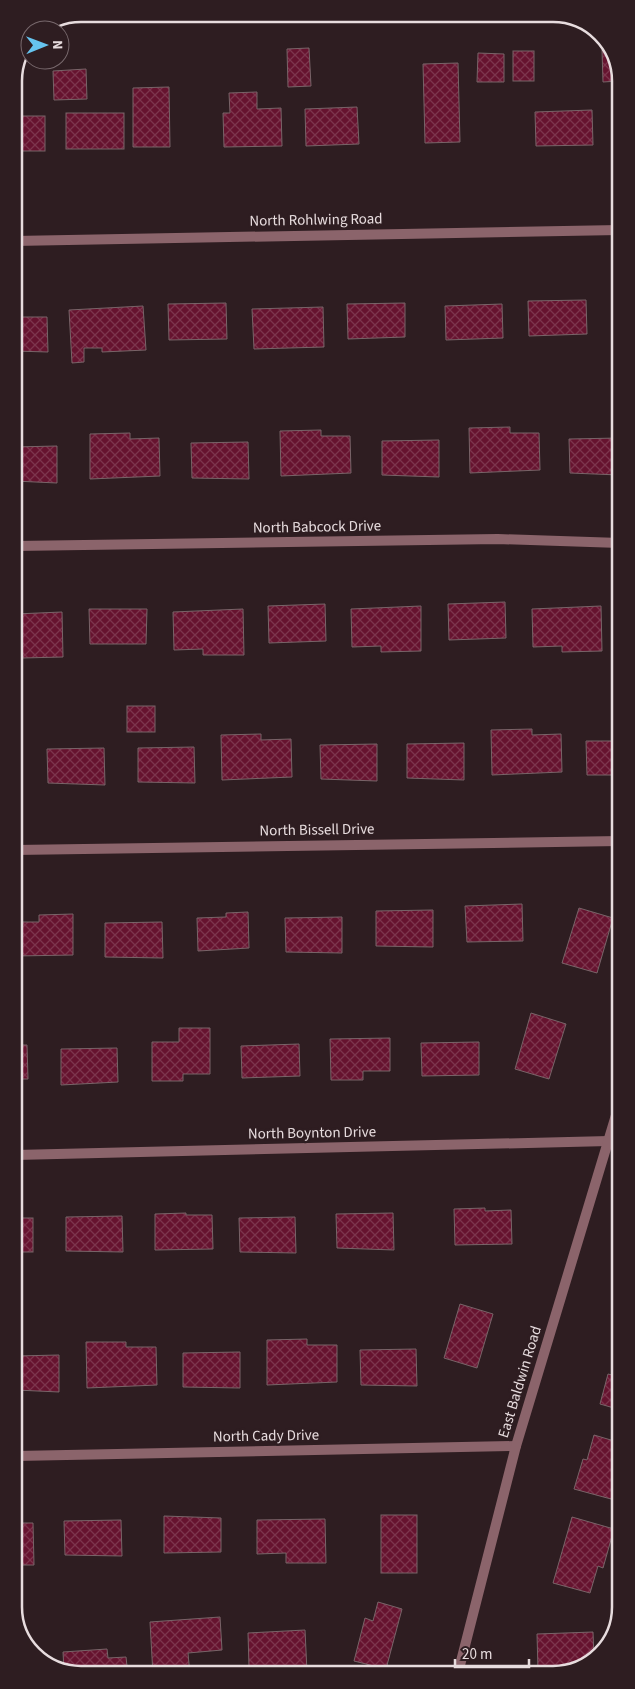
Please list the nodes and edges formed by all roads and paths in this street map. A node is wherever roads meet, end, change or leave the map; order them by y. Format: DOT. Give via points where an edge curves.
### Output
graph roads {
  1 [pos="612,230"];
  2 [pos="23,241"];
  3 [pos="612,543"];
  4 [pos="23,546"];
  5 [pos="612,841"];
  6 [pos="22,850"];
  7 [pos="612,1130"];
  8 [pos="609,1141"];
  9 [pos="22,1155"];
  10 [pos="516,1446"];
  11 [pos="22,1456"];
  12 [pos="460,1666"];
  1 -- 2 [label="street, North Rohlwing Road"];
  3 -- 4 [label="street, North Babcock Drive" via="498,539"];
  5 -- 6 [label="street, North Bissell Drive"];
  7 -- 8 [label="street, East Baldwin Road"];
  8 -- 9 [label="street, North Boynton Drive"];
  8 -- 10 [label="street, East Baldwin Road"];
  10 -- 11 [label="street, North Cady Drive"];
  10 -- 12 [label="street, East Baldwin Road"];
}
